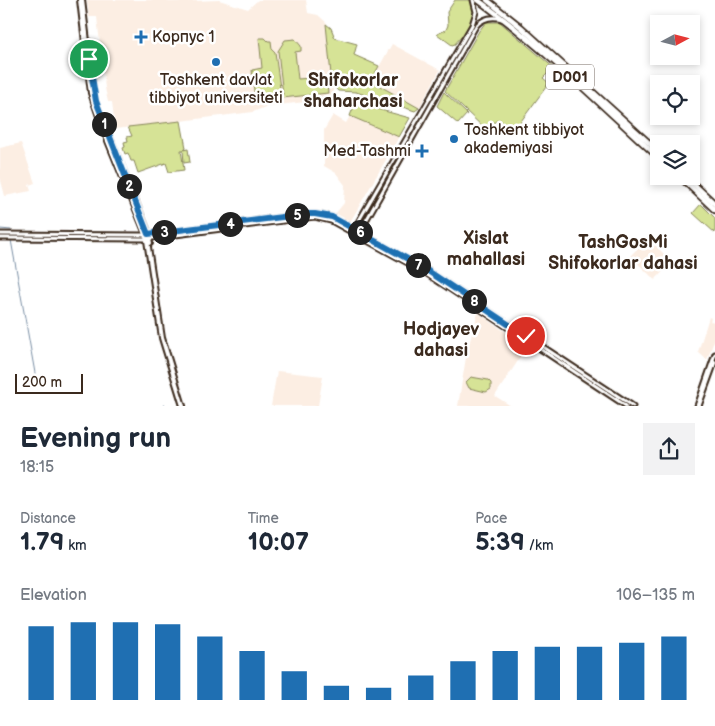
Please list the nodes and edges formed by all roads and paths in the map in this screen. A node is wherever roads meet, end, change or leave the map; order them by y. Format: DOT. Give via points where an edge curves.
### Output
graph roads {
  1 [pos="81,0"];
  2 [pos="473,0"];
  3 [pos="478,0"];
  4 [pos="487,0"];
  5 [pos="507,21"];
  6 [pos="474,26"];
  7 [pos="542,48"];
  8 [pos="415,131"];
  9 [pos="650,144"];
  10 [pos="650,150"];
  11 [pos="690,185"];
  12 [pos="692,185"];
  13 [pos="694,188"];
  14 [pos="705,198"];
  15 [pos="715,204"];
  16 [pos="715,210"];
  17 [pos="353,231"];
  18 [pos="358,233"];
  19 [pos="0,234"];
  20 [pos="20,236"];
  21 [pos="148,236"];
  22 [pos="0,238"];
  23 [pos="715,354"];
  24 [pos="715,362"];
  25 [pos="184,406"];
  26 [pos="626,406"];
  27 [pos="633,406"];
  28 [pos="698,406"];
  1 -- 21 [label="main road" via="91,93"];
  2 -- 6 [label="main road" via="476,12"];
  3 -- 5 [label="highway, D001"];
  4 -- 7 [label="highway, D001"];
  5 -- 6 [label="main road" via="488,18"];
  5 -- 7 [label="highway, D001"];
  6 -- 8 [label="main road"];
  7 -- 9 [label="highway, D001"];
  7 -- 10 [label="highway, D001"];
  8 -- 17 [label="main road"];
  8 -- 18 [label="main road"];
  11 -- 13 [label="highway"];
  12 -- 13 [label="highway"];
  13 -- 14 [label="highway"];
  14 -- 15 [label="highway"];
  14 -- 16 [label="highway"];
  17 -- 18 [label="main road"];
  17 -- 21 [label="main road" via="315,217"];
  18 -- 26 [label="main road" via="424,272"];
  18 -- 27 [label="main road" via="425,269"];
  19 -- 20 [label="main road"];
  20 -- 21 [label="main road"];
  20 -- 22 [label="main road"];
  21 -- 25 [label="main road" via="162,338"];
  23 -- 28 [label="main road"];
  24 -- 28 [label="main road"];
}
